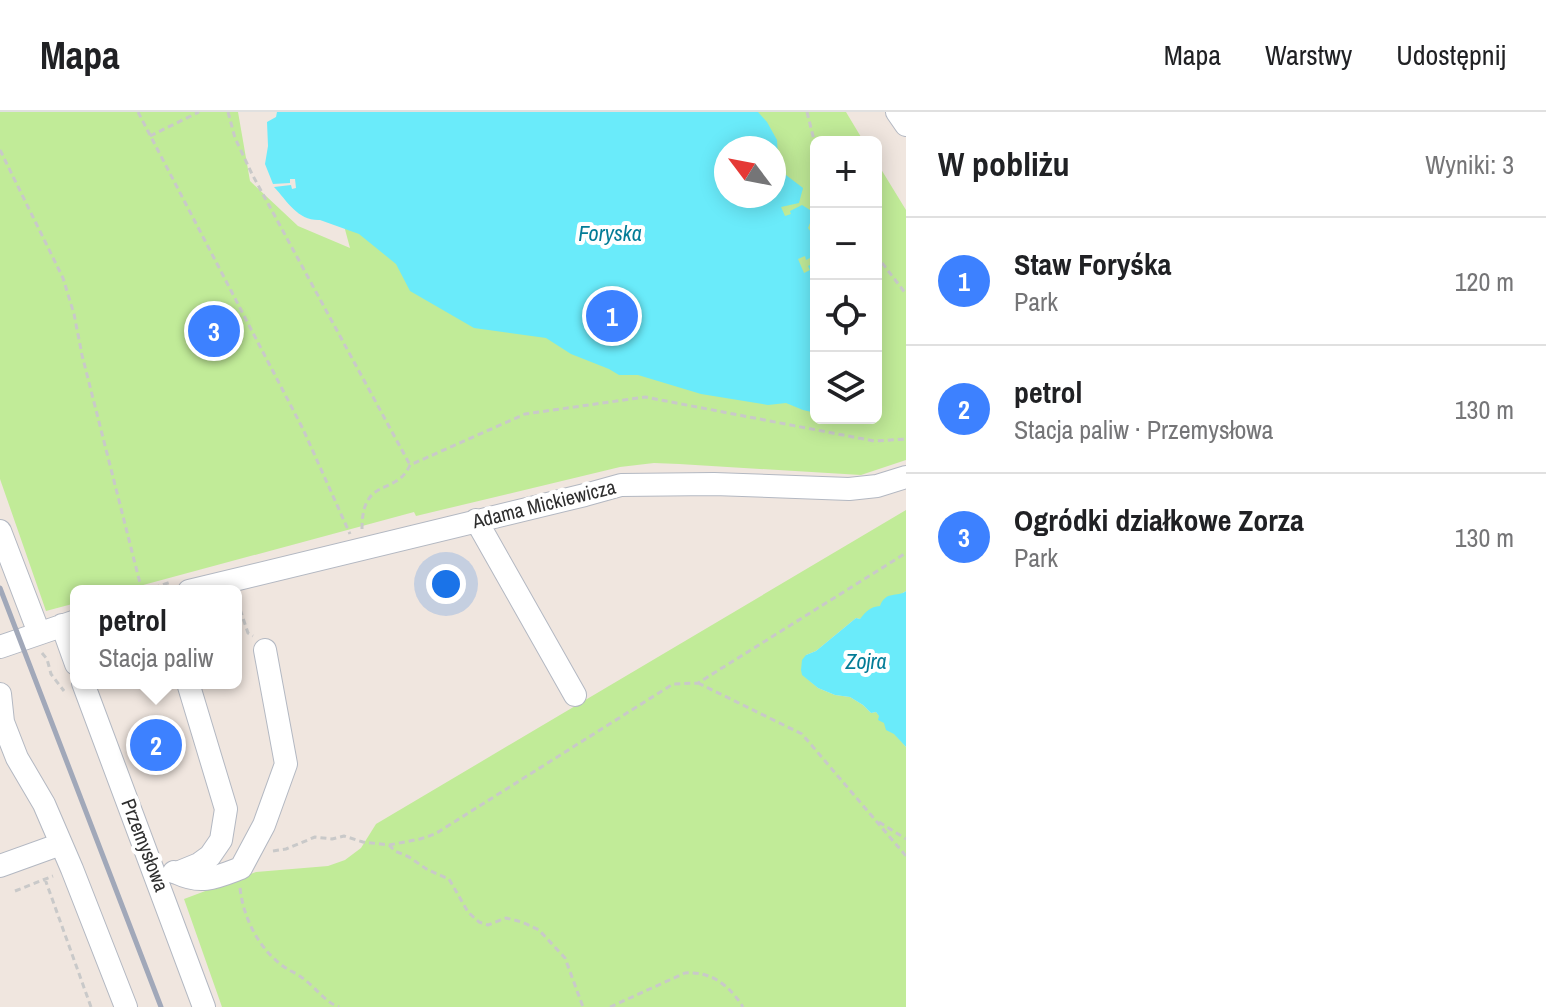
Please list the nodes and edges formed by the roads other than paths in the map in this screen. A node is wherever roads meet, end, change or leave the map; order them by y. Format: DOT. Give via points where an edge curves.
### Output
graph roads {
  1 [pos="897,112"];
  2 [pos="906,125"];
  3 [pos="906,477"];
  4 [pos="476,520"];
  5 [pos="0,531"];
  6 [pos="218,585"];
  7 [pos="69,623"];
  8 [pos="39,633"];
  9 [pos="260,644"];
  10 [pos="0,647"];
  11 [pos="86,689"];
  12 [pos="190,689"];
  13 [pos="0,694"];
  14 [pos="575,695"];
  15 [pos="61,844"];
  16 [pos="0,866"];
  17 [pos="167,874"];
  18 [pos="126,1007"];
  19 [pos="204,1007"];
  1 -- 2 [label="street"];
  3 -- 4 [label="street, Adama Mickiewicza" via="849,489 621,485"];
  4 -- 6 [label="street, Adama Mickiewicza"];
  4 -- 14 [label="street"];
  5 -- 8 [label="street"];
  7 -- 8 [label="street"];
  8 -- 10 [label="street"];
  9 -- 17 [label="street" via="286,764 264,825 241,868 209,880"];
  11 -- 17 [label="street, Przemysłowa"];
  12 -- 17 [label="street" via="226,809 221,840 210,856"];
  13 -- 15 [label="street" via="3,722 17,758"];
  15 -- 16 [label="street"];
  15 -- 18 [label="street"];
  17 -- 19 [label="street, Przemysłowa"];
}
